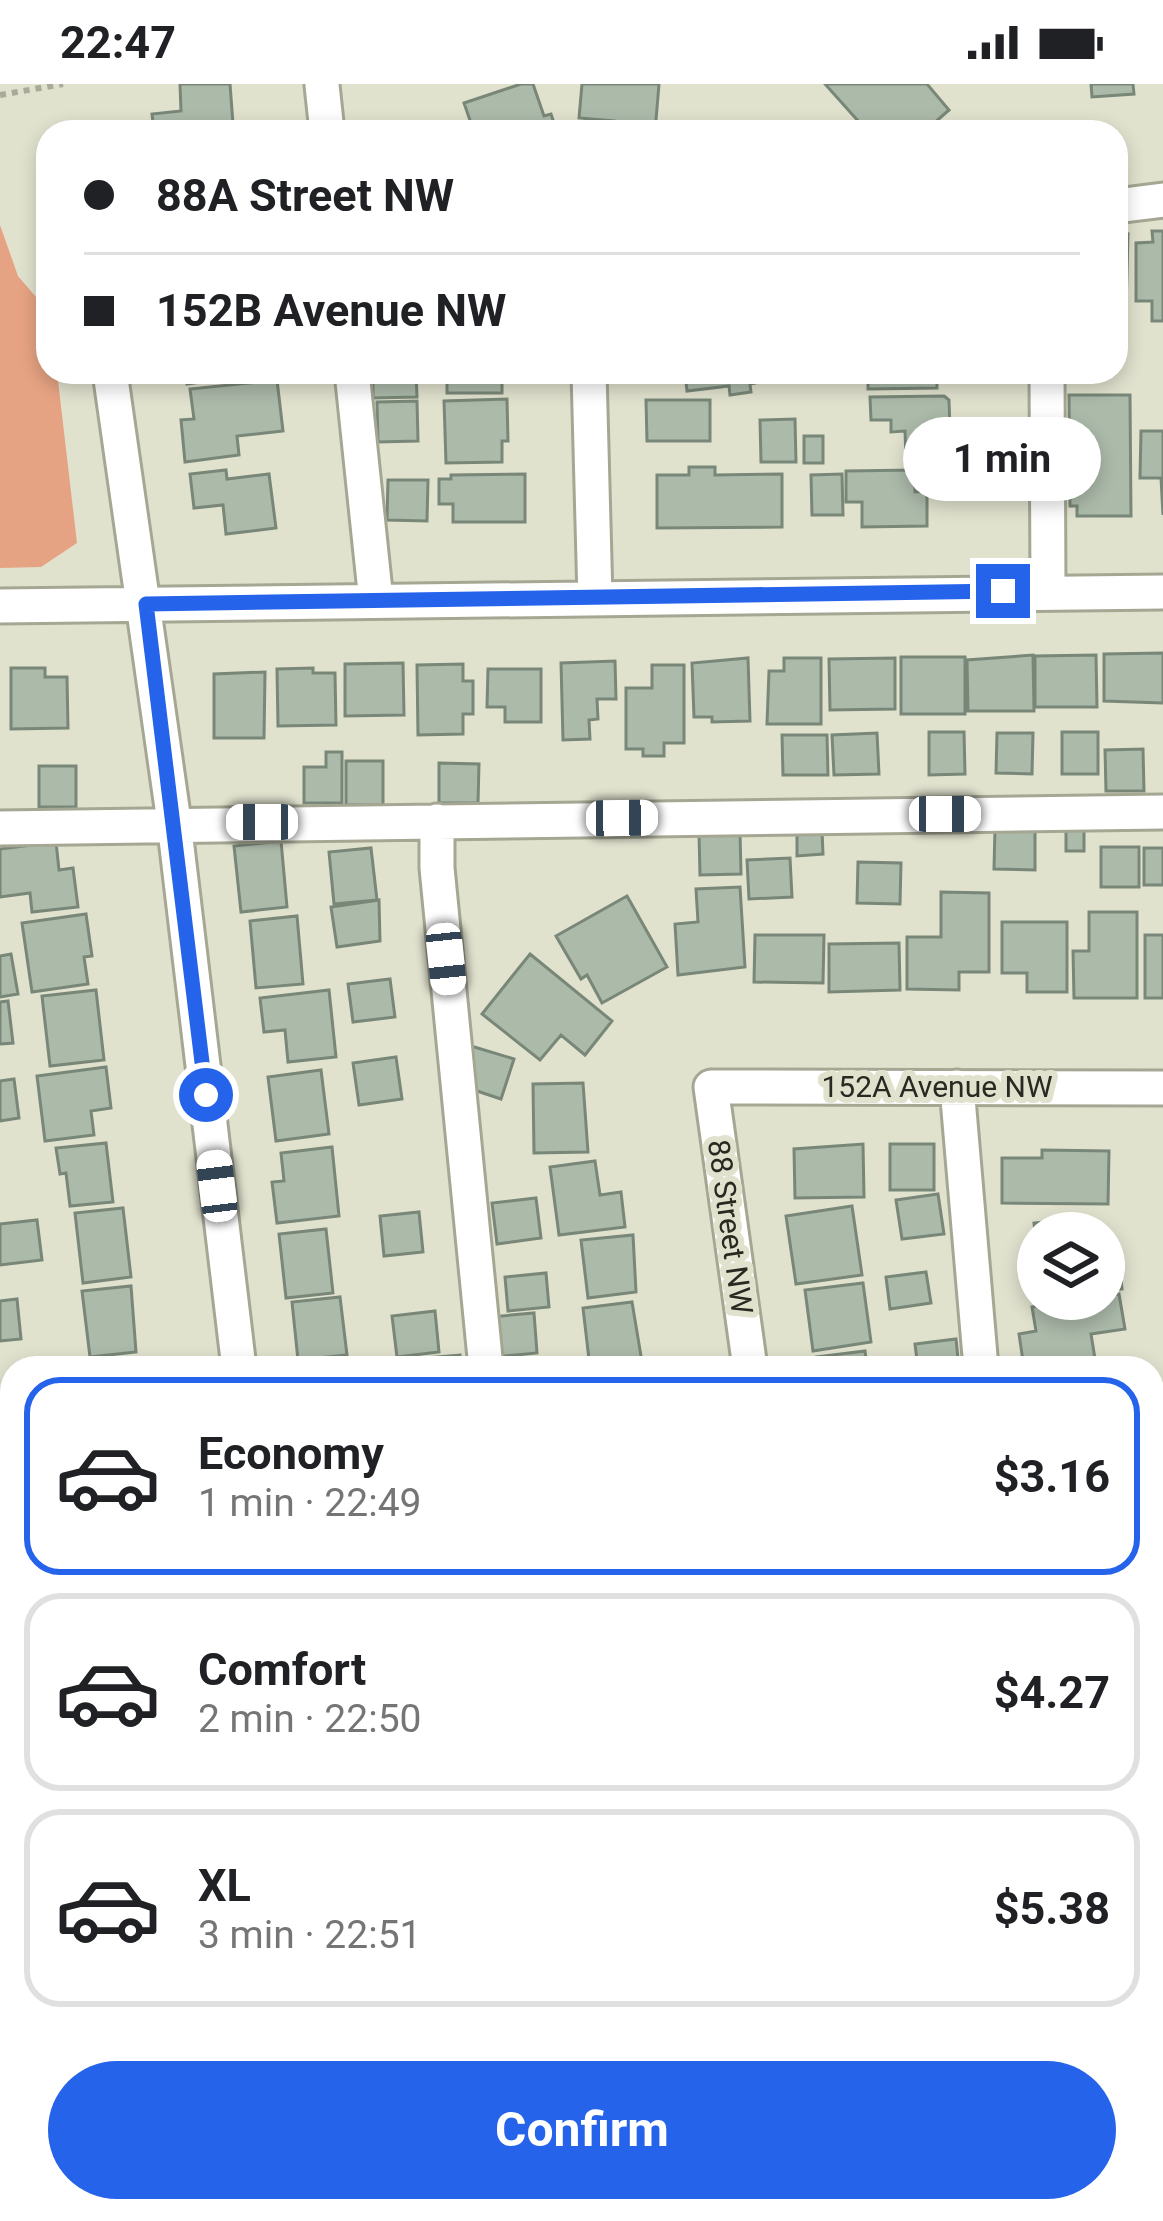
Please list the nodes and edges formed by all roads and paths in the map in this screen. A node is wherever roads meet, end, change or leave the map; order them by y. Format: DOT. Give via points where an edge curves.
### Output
graph roads {
  1 [pos="63,84"];
  2 [pos="322,85"];
  3 [pos="0,95"];
  4 [pos="326,120"];
  5 [pos="1163,200"];
  6 [pos="1128,204"];
  7 [pos="112,384"];
  8 [pos="353,384"];
  9 [pos="590,384"];
  10 [pos="1047,384"];
  11 [pos="1048,590"];
  12 [pos="1163,592"];
  13 [pos="595,599"];
  14 [pos="376,601"];
  15 [pos="146,604"];
  16 [pos="0,606"];
  17 [pos="1163,812"];
  18 [pos="437,821"];
  19 [pos="174,822"];
  20 [pos="0,828"];
  21 [pos="711,1087"];
  22 [pos="956,1087"];
  23 [pos="1163,1088"];
  24 [pos="238,1356"];
  25 [pos="486,1356"];
  26 [pos="748,1356"];
  27 [pos="980,1356"];
  1 -- 3 [label="path"];
  2 -- 4 [label="street"];
  5 -- 6 [label="street"];
  7 -- 15 [label="street"];
  8 -- 14 [label="street"];
  9 -- 13 [label="street"];
  10 -- 11 [label="street"];
  11 -- 12 [label="street"];
  11 -- 13 [label="street"];
  13 -- 14 [label="street"];
  14 -- 15 [label="street"];
  15 -- 16 [label="street"];
  15 -- 19 [label="street"];
  17 -- 18 [label="street"];
  18 -- 19 [label="street"];
  18 -- 25 [label="street"];
  19 -- 20 [label="street"];
  19 -- 24 [label="street"];
  21 -- 22 [label="street, 152A Avenue NW"];
  21 -- 26 [label="street, 88 Street NW"];
  22 -- 23 [label="street, 152A Avenue NW"];
  22 -- 27 [label="street"];
}
